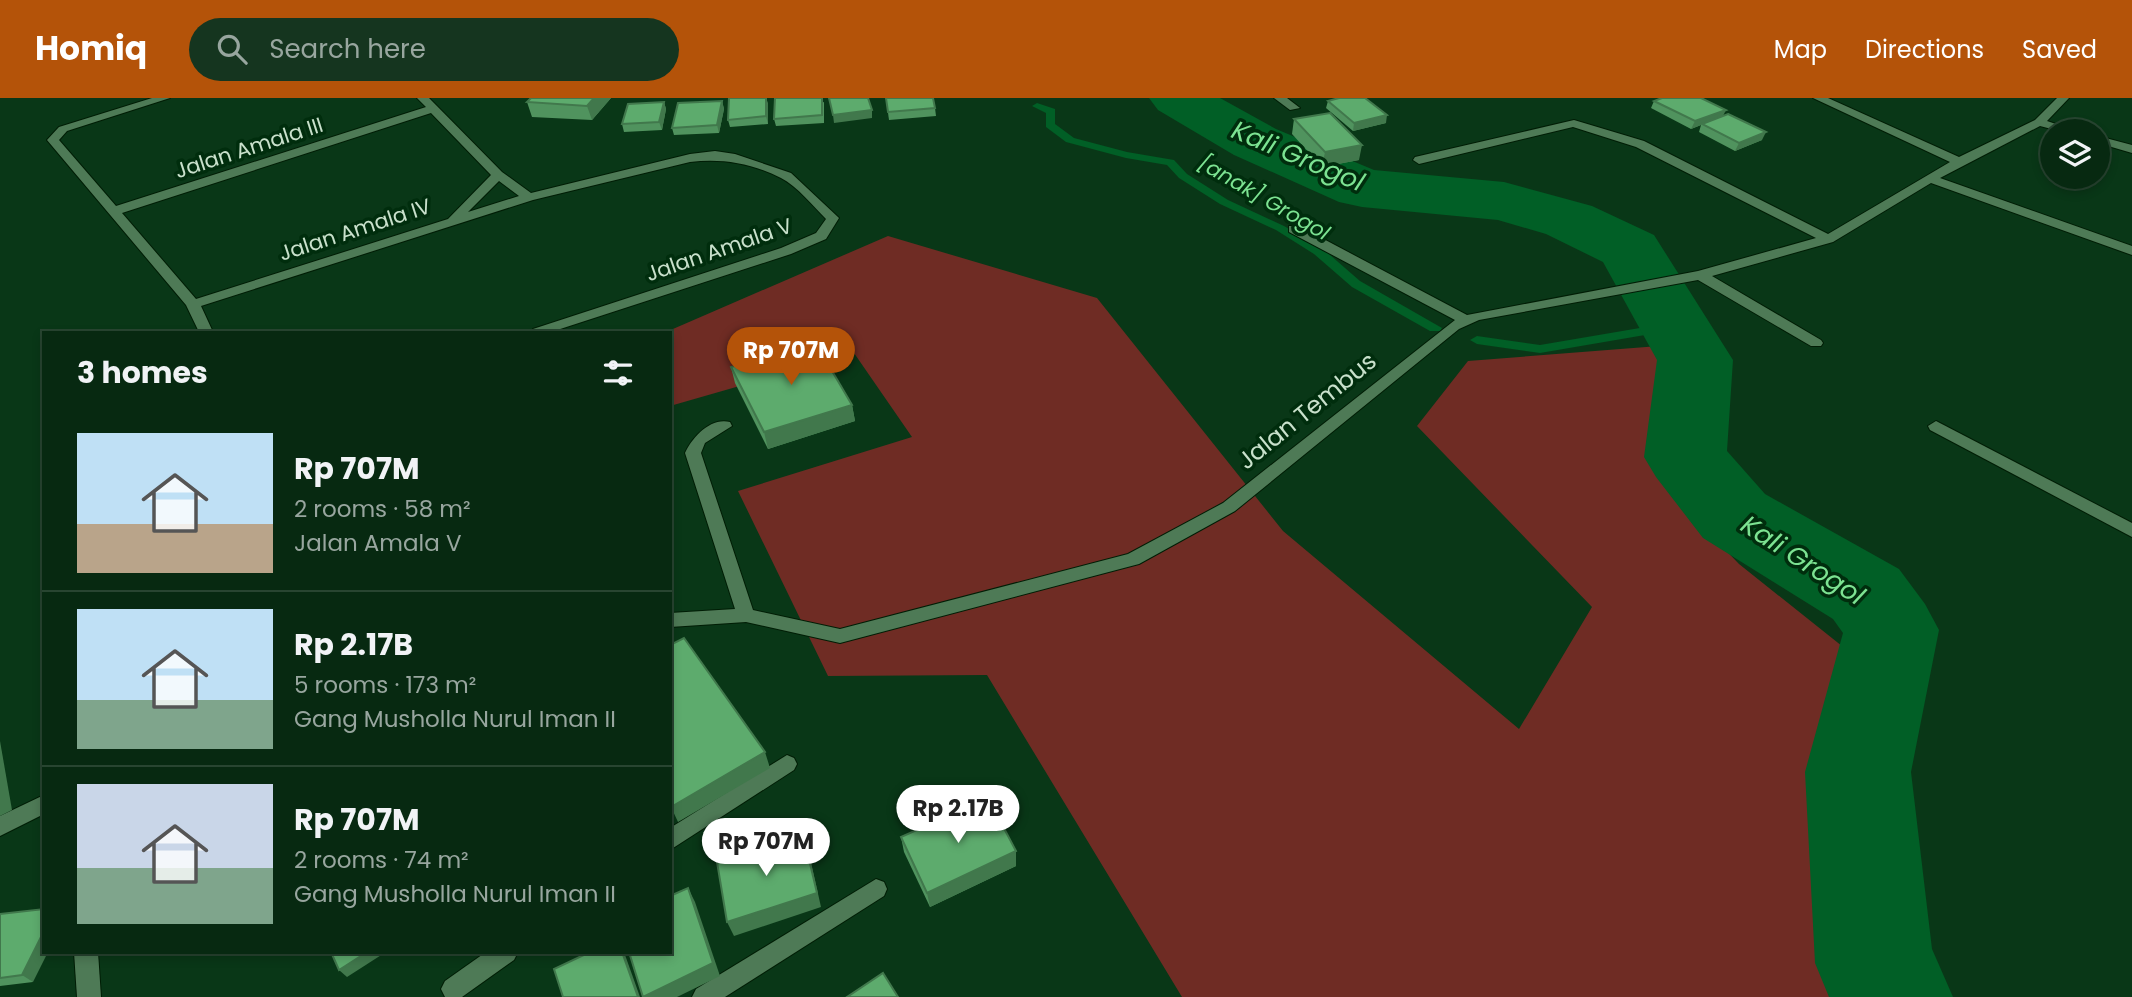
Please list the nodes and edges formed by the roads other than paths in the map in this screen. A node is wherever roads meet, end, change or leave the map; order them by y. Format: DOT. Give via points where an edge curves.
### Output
graph roads {
  1 [pos="164,98"];
  2 [pos="423,98"];
  3 [pos="1280,98"];
  4 [pos="1819,98"];
  5 [pos="2063,98"];
  6 [pos="435,108"];
  7 [pos="1294,108"];
  8 [pos="1882,119"];
  9 [pos="2039,122"];
  10 [pos="2110,143"];
  11 [pos="2132,149"];
  12 [pos="1940,153"];
  13 [pos="1419,160"];
  14 [pos="1959,162"];
  15 [pos="498,175"];
  16 [pos="1931,179"];
  17 [pos="529,197"];
  18 [pos="115,211"];
  19 [pos="451,222"];
  20 [pos="1294,229"];
  21 [pos="1828,239"];
  22 [pos="2132,251"];
  23 [pos="1700,275"];
  24 [pos="193,304"];
  25 [pos="1466,320"];
  26 [pos="206,331"];
  27 [pos="541,331"];
  28 [pos="1816,343"];
  29 [pos="724,426"];
  30 [pos="1936,426"];
  31 [pos="2132,531"];
  32 [pos="746,615"];
  33 [pos="672,621"];
  34 [pos="787,764"];
  35 [pos="42,805"];
  36 [pos="0,826"];
  37 [pos="672,839"];
  38 [pos="876,889"];
  39 [pos="86,954"];
  40 [pos="503,954"];
  41 [pos="453,989"];
  42 [pos="89,997"];
  43 [pos="704,997"];
  1 -- 18 [label="street" via="63,130 53,140"];
  2 -- 6 [label="street"];
  3 -- 7 [label="street"];
  4 -- 12 [label="street"];
  5 -- 9 [label="street, Jalan Tembus"];
  6 -- 15 [label="street"];
  6 -- 18 [label="street, Jalan Amala III"];
  8 -- 12 [label="street" via="1938,145"];
  9 -- 14 [label="street, Jalan Tembus"];
  10 -- 11 [label="street"];
  12 -- 14 [label="street"];
  13 -- 21 [label="street" via="1574,124 1640,144"];
  14 -- 16 [label="street, Jalan Tembus"];
  15 -- 17 [label="street"];
  15 -- 19 [label="street"];
  16 -- 21 [label="street, Jalan Tembus"];
  16 -- 22 [label="street"];
  17 -- 19 [label="street, Jalan Amala IV"];
  17 -- 27 [label="street, Jalan Amala V" via="715,155 787,176 833,218 821,236 786,251"];
  18 -- 24 [label="street"];
  19 -- 24 [label="street, Jalan Amala IV"];
  20 -- 25 [label="street"];
  21 -- 23 [label="street, Jalan Tembus"];
  23 -- 25 [label="street, Jalan Tembus"];
  23 -- 28 [label="street"];
  24 -- 26 [label="street"];
  25 -- 32 [label="street, Jalan Tembus" via="1229,506 1133,559 841,636"];
  29 -- 32 [label="street" via="699,440 693,453"];
  30 -- 31 [label="street"];
  32 -- 33 [label="street, Jalan Tembus"];
  34 -- 37 [label="street"];
  35 -- 36 [label="street"];
  38 -- 43 [label="street"];
  39 -- 42 [label="street"];
  40 -- 41 [label="street"];
}
